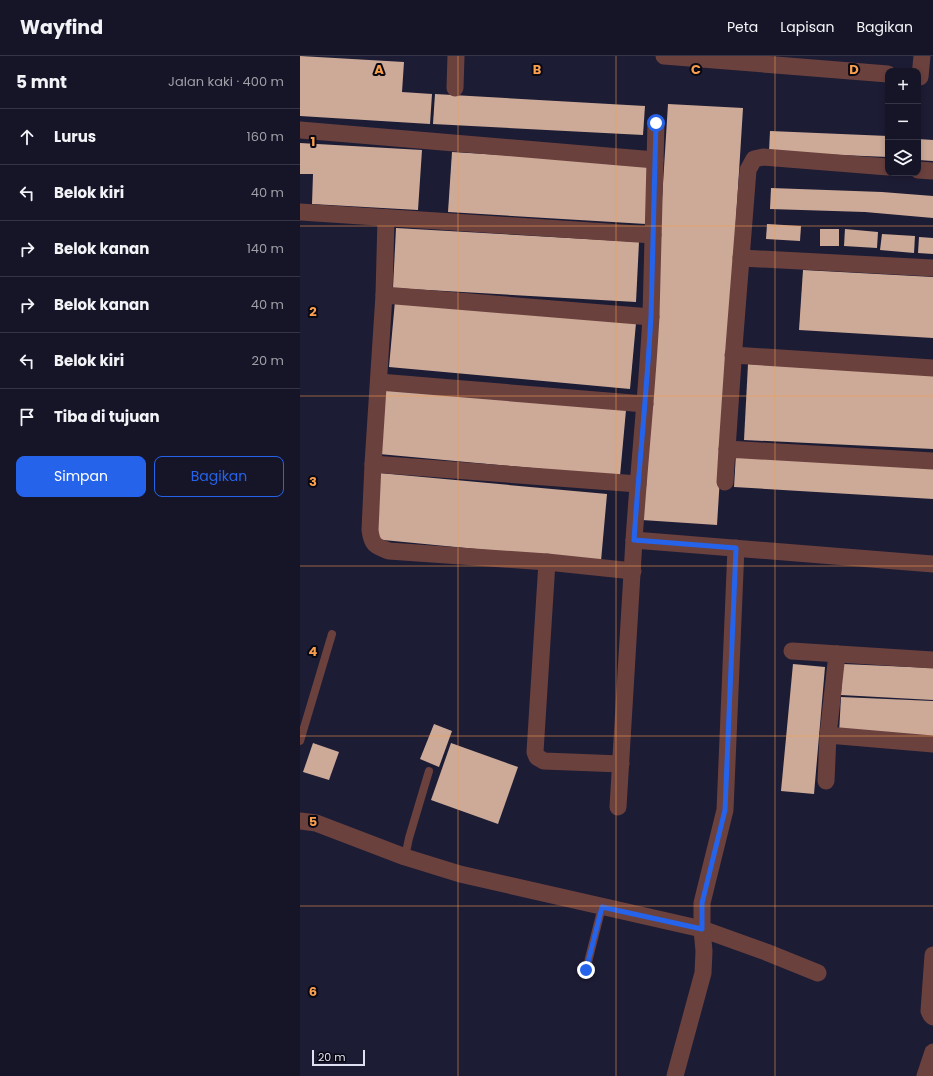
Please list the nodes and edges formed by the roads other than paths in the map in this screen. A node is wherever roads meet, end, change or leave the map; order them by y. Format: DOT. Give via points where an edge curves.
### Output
graph roads {
  1 [pos="456,56"];
  2 [pos="664,56"];
  3 [pos="885,74"];
  4 [pos="455,88"];
  5 [pos="656,123"];
  6 [pos="300,130"];
  7 [pos="655,160"];
  8 [pos="885,167"];
  9 [pos="921,170"];
  10 [pos="933,171"];
  11 [pos="300,212"];
  12 [pos="386,218"];
  13 [pos="653,235"];
  14 [pos="741,258"];
  15 [pos="933,268"];
  16 [pos="384,295"];
  17 [pos="651,317"];
  18 [pos="734,354"];
  19 [pos="933,368"];
  20 [pos="379,382"];
  21 [pos="645,404"];
  22 [pos="727,449"];
  23 [pos="933,461"];
  24 [pos="373,464"];
  25 [pos="725,482"];
  26 [pos="638,484"];
  27 [pos="634,540"];
  28 [pos="736,548"];
  29 [pos="547,562"];
  30 [pos="933,564"];
  31 [pos="633,571"];
  32 [pos="332,634"];
  33 [pos="792,651"];
  34 [pos="837,654"];
  35 [pos="933,660"];
  36 [pos="828,735"];
  37 [pos="300,741"];
  38 [pos="933,744"];
  39 [pos="621,764"];
  40 [pos="429,771"];
  41 [pos="826,782"];
  42 [pos="618,807"];
  43 [pos="300,821"];
  44 [pos="405,857"];
  45 [pos="602,907"];
  46 [pos="702,929"];
  47 [pos="933,955"];
  48 [pos="586,970"];
  49 [pos="818,973"];
  50 [pos="933,1017"];
  51 [pos="933,1052"];
  52 [pos="675,1076"];
  53 [pos="925,1076"];
  1 -- 4 [label="street"];
  2 -- 3 [label="street"];
  5 -- 7 [label="street"];
  6 -- 7 [label="street"];
  7 -- 13 [label="street"];
  8 -- 14 [label="street" via="763,157 754,159 748,170"];
  9 -- 10 [label="street"];
  11 -- 12 [label="street"];
  12 -- 13 [label="street"];
  12 -- 16 [label="street"];
  13 -- 17 [label="street"];
  14 -- 15 [label="street"];
  14 -- 18 [label="street"];
  16 -- 17 [label="street"];
  16 -- 20 [label="street"];
  17 -- 21 [label="street"];
  18 -- 19 [label="street"];
  18 -- 22 [label="street"];
  20 -- 21 [label="street"];
  20 -- 24 [label="street"];
  21 -- 26 [label="street"];
  22 -- 23 [label="street"];
  22 -- 25 [label="street"];
  24 -- 26 [label="street"];
  24 -- 29 [label="street" via="370,530 371,540 376,546 389,551"];
  26 -- 27 [label="street"];
  27 -- 28 [label="street"];
  27 -- 31 [label="street"];
  28 -- 30 [label="street"];
  28 -- 46 [label="street" via="725,810 702,903"];
  29 -- 31 [label="street"];
  29 -- 39 [label="street" via="535,752 537,757 544,761"];
  31 -- 39 [label="street"];
  32 -- 37 [label="lane"];
  33 -- 34 [label="street"];
  34 -- 35 [label="street"];
  34 -- 36 [label="street"];
  36 -- 38 [label="street"];
  36 -- 41 [label="street"];
  39 -- 42 [label="street"];
  40 -- 44 [label="lane"];
  43 -- 44 [label="street" via="316,823"];
  44 -- 45 [label="street" via="460,874"];
  45 -- 46 [label="street"];
  45 -- 48 [label="lane"];
  46 -- 49 [label="street"];
  46 -- 52 [label="street" via="703,973"];
  47 -- 50 [label="street" via="929,1011"];
  51 -- 53 [label="street"];
}
